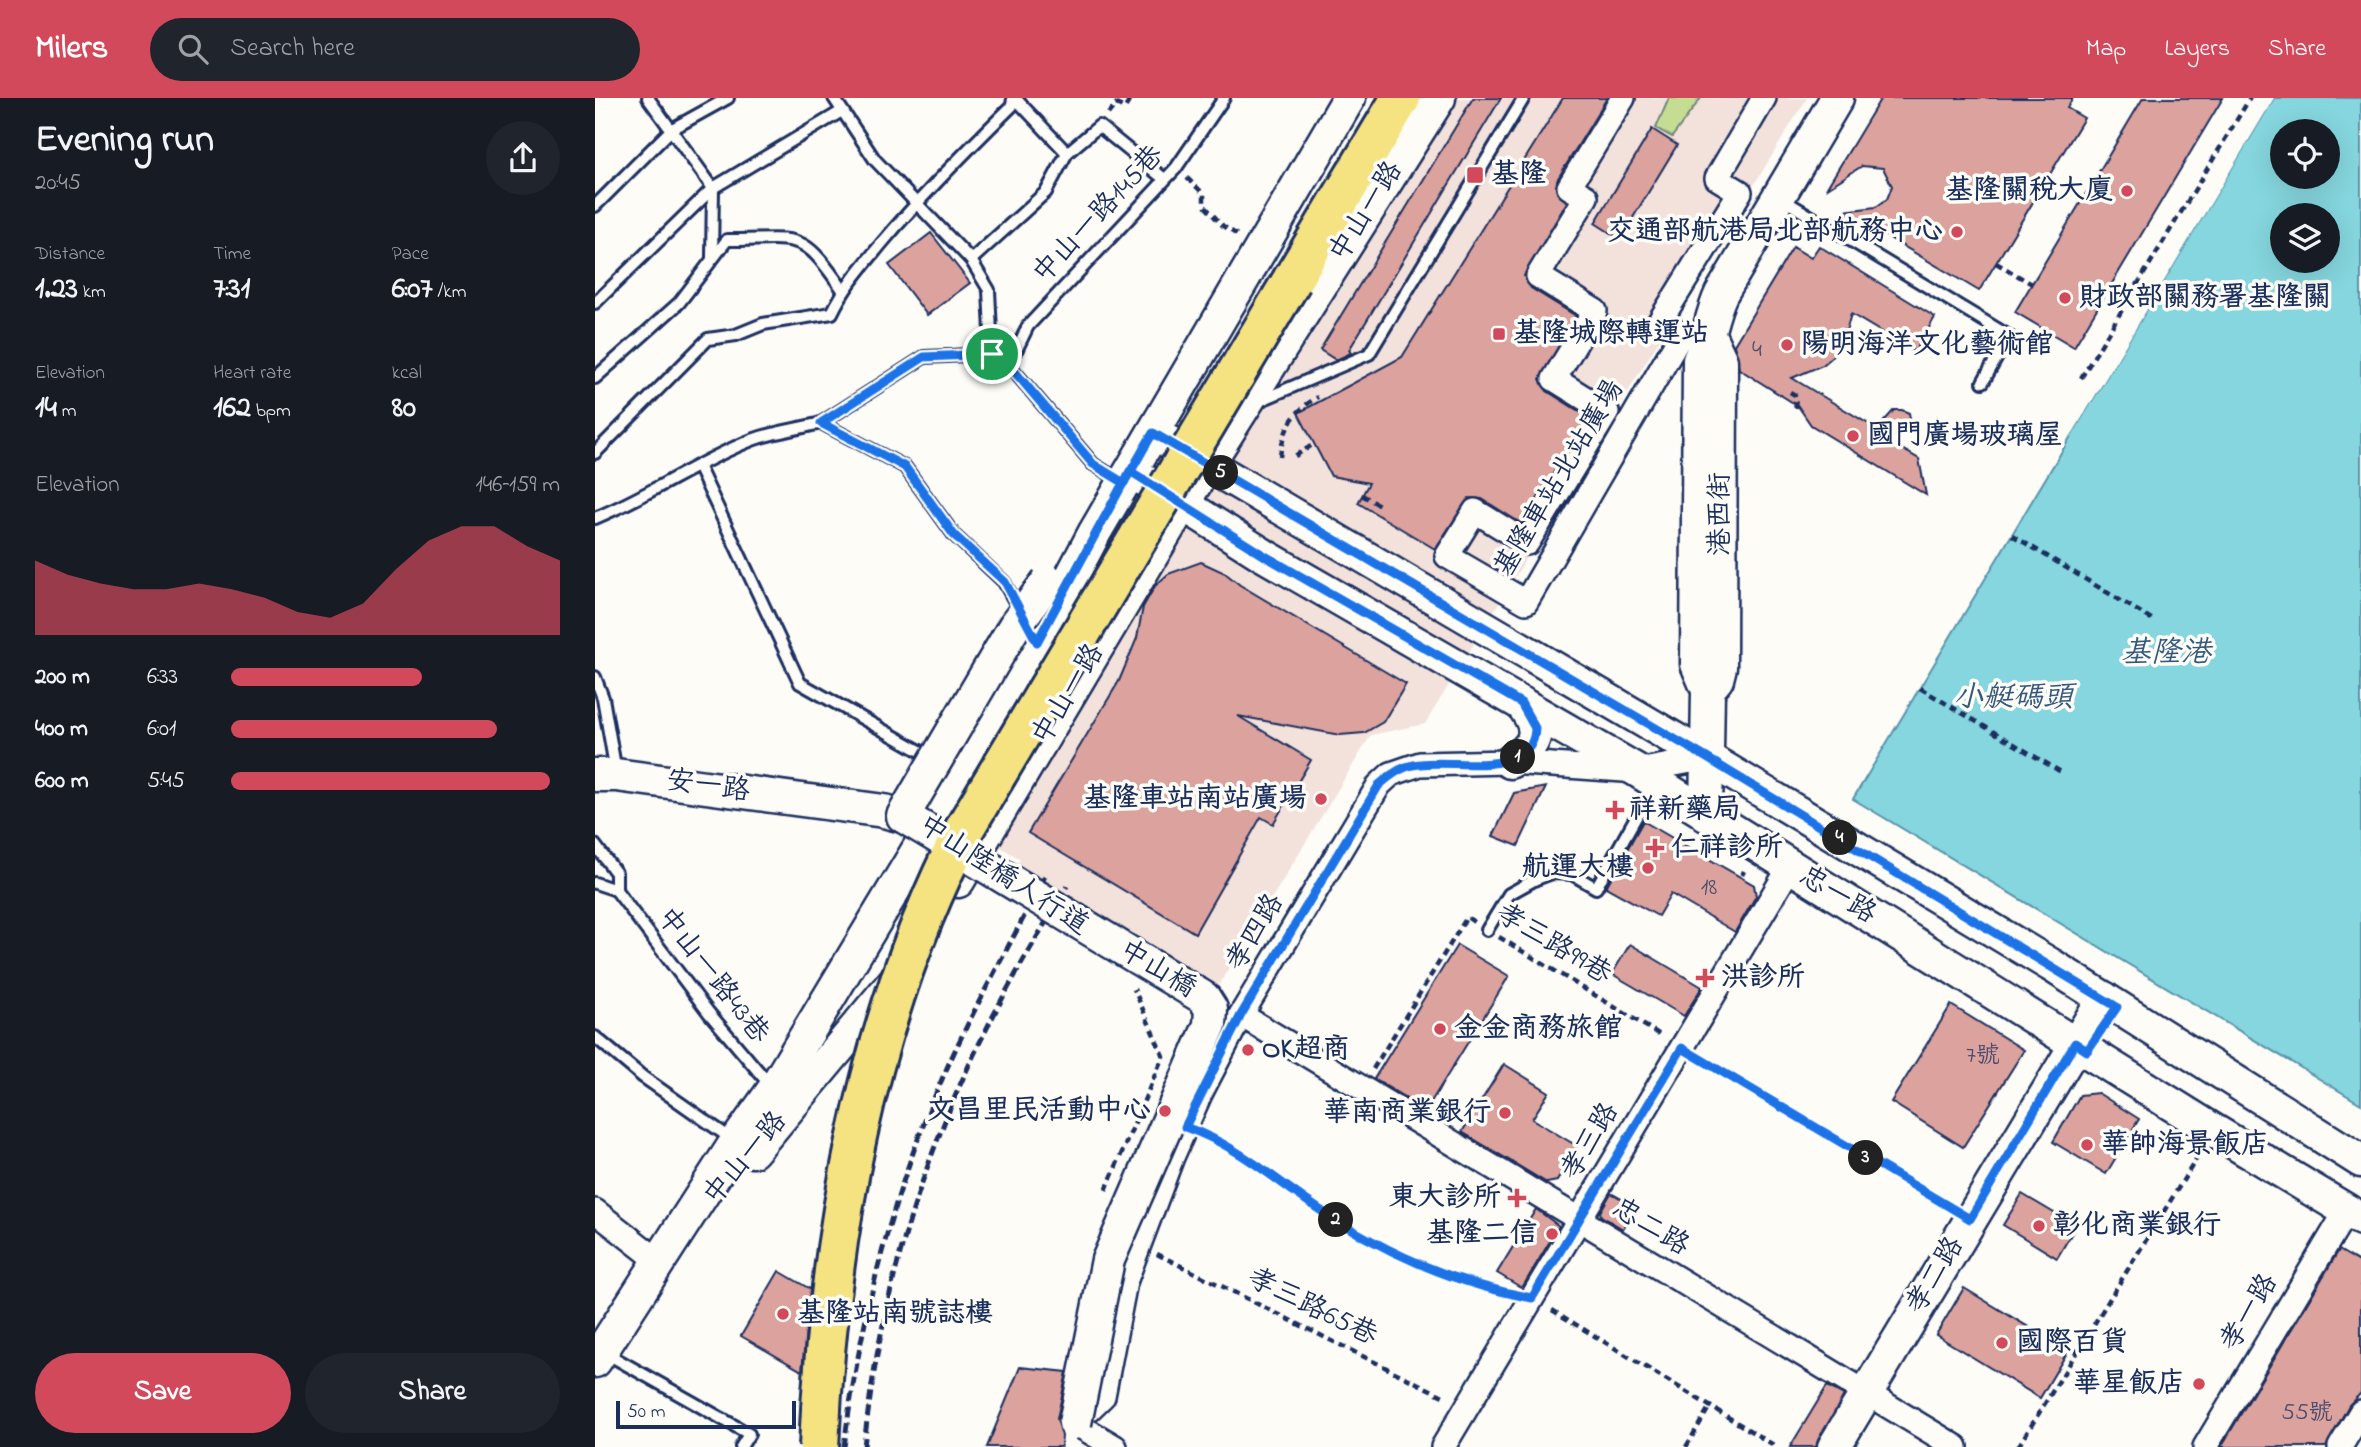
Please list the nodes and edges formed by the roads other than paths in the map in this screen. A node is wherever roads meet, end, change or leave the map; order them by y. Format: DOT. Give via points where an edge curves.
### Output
graph roads {
  1 [pos="648,98"];
  2 [pos="728,98"];
  3 [pos="834,98"];
  4 [pos="1014,98"];
  5 [pos="1224,98"];
  6 [pos="1349,98"];
  7 [pos="1401,98"];
  8 [pos="1439,98"];
  9 [pos="1524,98"];
  10 [pos="1623,98"];
  11 [pos="1764,98"];
  12 [pos="1837,98"];
  13 [pos="842,111"];
  14 [pos="672,129"];
  15 [pos="1067,153"];
  16 [pos="1163,178"];
  17 [pos="713,188"];
  18 [pos="1778,197"];
  19 [pos="916,203"];
  20 [pos="595,206"];
  21 [pos="712,258"];
  22 [pos="971,260"];
  23 [pos="843,290"];
  24 [pos="595,303"];
  25 [pos="992,354"];
  26 [pos="1009,365"];
  27 [pos="595,378"];
  28 [pos="1983,383"];
  29 [pos="1242,408"];
  30 [pos="821,423"];
  31 [pos="1153,433"];
  32 [pos="595,453"];
  33 [pos="1207,464"];
  34 [pos="699,468"];
  35 [pos="1127,477"];
  36 [pos="1183,503"];
  37 [pos="595,518"];
  38 [pos="1095,532"];
  39 [pos="1037,642"];
  40 [pos="595,677"];
  41 [pos="1521,703"];
  42 [pos="1707,758"];
  43 [pos="1510,762"];
  44 [pos="961,773"];
  45 [pos="605,775"];
  46 [pos="1647,777"];
  47 [pos="1706,815"];
  48 [pos="903,817"];
  49 [pos="595,845"];
  50 [pos="1790,867"];
  51 [pos="595,883"];
  52 [pos="616,890"];
  53 [pos="1487,930"];
  54 [pos="2110,1002"];
  55 [pos="1241,1015"];
  56 [pos="595,1037"];
  57 [pos="2081,1047"];
  58 [pos="774,1089"];
  59 [pos="736,1142"];
  60 [pos="2361,1161"];
  61 [pos="595,1211"];
  62 [pos="2354,1215"];
  63 [pos="1579,1219"];
  64 [pos="660,1262"];
  65 [pos="598,1356"];
  66 [pos="1873,1397"];
  67 [pos="2361,1412"];
  68 [pos="1075,1435"];
  69 [pos="741,1447"];
  70 [pos="819,1447"];
  71 [pos="1115,1447"];
  72 [pos="1443,1447"];
  73 [pos="1834,1447"];
  74 [pos="1853,1447"];
  75 [pos="1956,1447"];
  76 [pos="2205,1447"];
  77 [pos="2340,1447"];
  1 -- 14 [label="lane"];
  2 -- 14 [label="lane"];
  3 -- 13 [label="lane"];
  4 -- 15 [label="lane"];
  4 -- 19 [label="lane" via="1012,106"];
  5 -- 16 [label="lane, 中山一路145巷" via="1176,168"];
  6 -- 31 [label="street, 中山一路"];
  7 -- 70 [label="highway, bridge" via="932,890 889,1012 854,1159 829,1301"];
  8 -- 29 [label="street, 中山一路"];
  9 -- 29 [label="lane" via="1369,354"];
  10 -- 11 [label="street, 基隆車站北站廣場" via="1569,187 1586,197 1538,276 1595,311 1554,379 1607,411 1527,543 1475,511 1447,556 1526,602 1681,335 1660,321 1740,191 1717,178"];
  12 -- 18 [label="street, 港西街"];
  13 -- 17 [label="lane"];
  13 -- 19 [label="lane" via="875,160"];
  14 -- 17 [label="lane"];
  14 -- 20 [label="lane"];
  15 -- 16 [label="lane" via="1099,126"];
  15 -- 22 [label="lane" via="1046,191"];
  16 -- 26 [label="lane, 中山一路145巷" via="1028,326"];
  17 -- 21 [label="lane"];
  17 -- 24 [label="lane"];
  18 -- 28 [label="lane" via="2009,336"];
  18 -- 42 [label="street, 港西街" via="1716,305 1710,337 1721,361 1720,667 1708,690"];
  19 -- 22 [label="lane"];
  19 -- 23 [label="lane"];
  21 -- 23 [label="lane" via="727,240 798,239 816,251"];
  21 -- 27 [label="lane" via="679,303"];
  22 -- 25 [label="lane" via="989,290"];
  23 -- 32 [label="lane" via="832,313 708,339"];
  25 -- 26 [label="lane"];
  25 -- 30 [label="lane" via="924,357"];
  26 -- 35 [label="lane" via="1093,464"];
  29 -- 33 [label="street, 中山一路"];
  30 -- 34 [label="lane" via="753,440"];
  30 -- 39 [label="lane" via="905,467 954,535 1005,582"];
  31 -- 33 [label="street, 忠一路"];
  31 -- 35 [label="street, 中山一路"];
  33 -- 36 [label="street, 中山一路"];
  33 -- 42 [label="street, 忠一路"];
  34 -- 37 [label="lane" via="670,478"];
  34 -- 44 [label="lane" via="800,683"];
  35 -- 36 [label="street, 忠一路"];
  35 -- 38 [label="street, 中山一路"];
  36 -- 41 [label="street, 忠一路" via="1265,556"];
  36 -- 64 [label="street, 中山一路" via="910,962"];
  38 -- 39 [label="street, 中山一路"];
  38 -- 48 [label="street, bridge" via="1048,581 1014,627"];
  39 -- 44 [label="street, 中山一路"];
  40 -- 45 [label="lane" via="617,762"];
  41 -- 43 [label="street" via="1533,721 1535,734 1525,751"];
  41 -- 46 [label="street, 忠一路"];
  42 -- 46 [label="street, 孝四路"];
  42 -- 47 [label="street, 港西街"];
  42 -- 54 [label="street, 忠一路"];
  43 -- 46 [label="street, 孝四路"];
  43 -- 55 [label="street, 孝四路" via="1420,764 1391,774 1379,785"];
  44 -- 58 [label="street, 中山一路"];
  45 -- 48 [label="street, 安一路"];
  46 -- 47 [label="street, 忠一路"];
  46 -- 53 [label="lane" via="1596,888 1572,874 1552,873 1509,894"];
  47 -- 50 [label="street, 忠一路"];
  48 -- 68 [label="street, 中山橋, bridge" via="1204,998 1211,1009 1210,1025 1105,1269"];
  49 -- 52 [label="lane, 中山一路43巷" via="616,873"];
  50 -- 57 [label="street, 忠一路"];
  50 -- 63 [label="street, 孝三路"];
  51 -- 52 [label="lane"];
  52 -- 58 [label="lane, 中山一路43巷" via="709,1013"];
  54 -- 57 [label="street, 孝二路"];
  54 -- 60 [label="street, 忠一路"];
  55 -- 63 [label="street, 忠二路"];
  55 -- 68 [label="street, 孝四路" via="1185,1127 1125,1282 1103,1396"];
  56 -- 59 [label="lane"];
  57 -- 62 [label="street, 忠一路"];
  57 -- 66 [label="street, 孝二路"];
  57 -- 66 [label="street, 孝二路" via="1970,1219"];
  58 -- 59 [label="street, 中山一路"];
  59 -- 64 [label="street, 中山一路"];
  61 -- 64 [label="street"];
  62 -- 76 [label="street, 孝一路"];
  63 -- 66 [label="street, 忠二路"];
  63 -- 72 [label="street, 孝三路"];
  64 -- 65 [label="street, 中山一路"];
  65 -- 69 [label="lane" via="749,1434"];
  66 -- 73 [label="street, 孝二路"];
  66 -- 74 [label="street, 孝二路"];
  66 -- 75 [label="street, 忠二路"];
  67 -- 77 [label="street"];
  68 -- 71 [label="street"];
}
